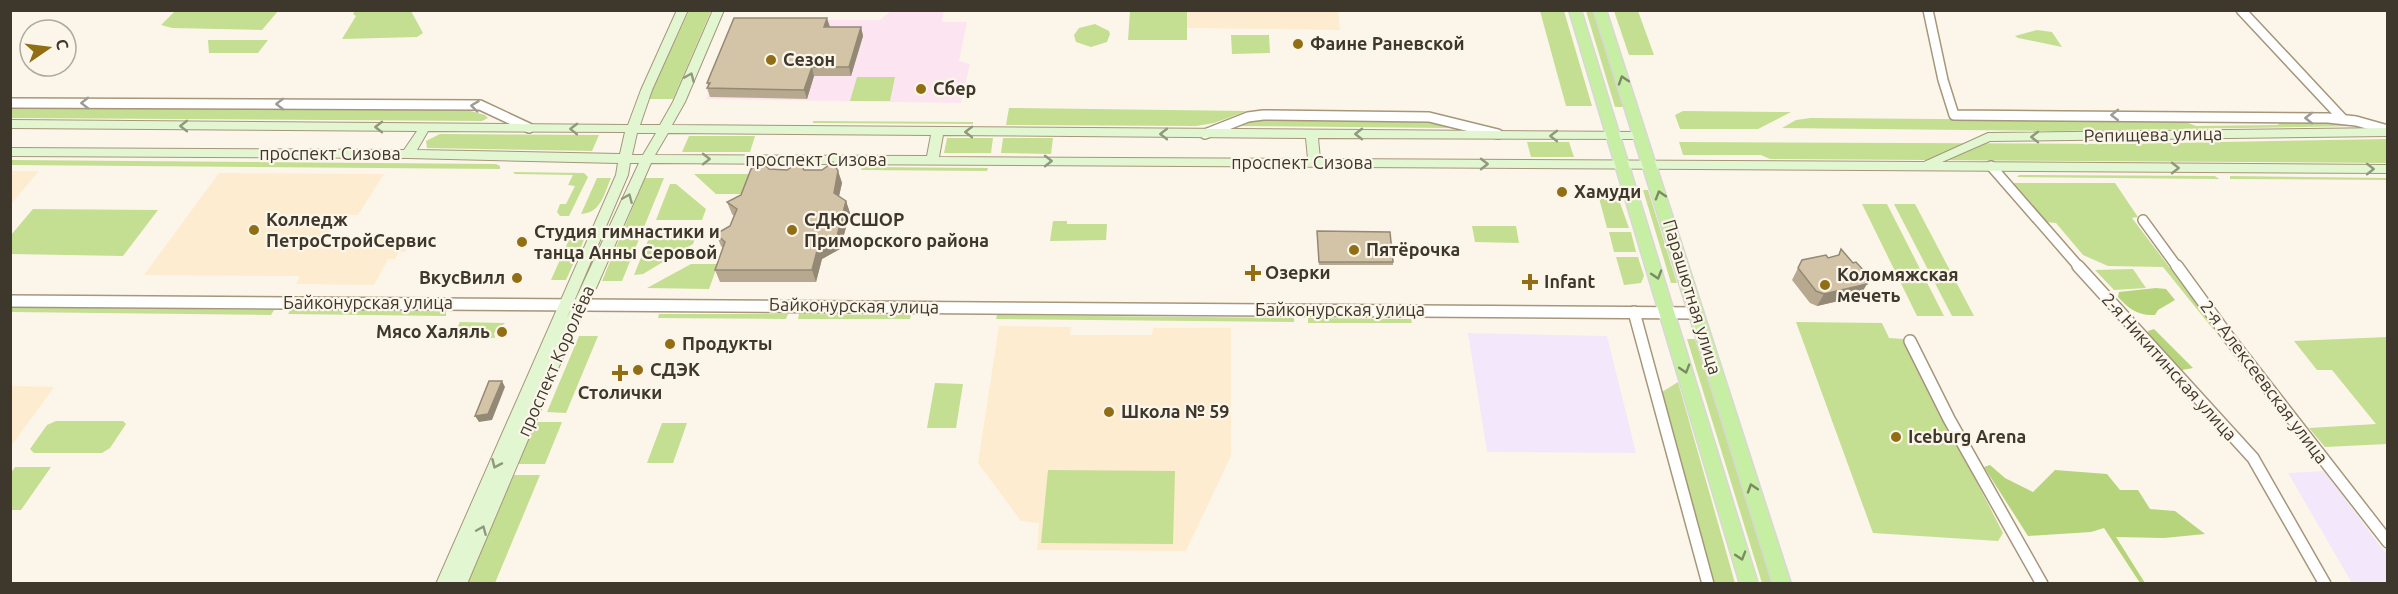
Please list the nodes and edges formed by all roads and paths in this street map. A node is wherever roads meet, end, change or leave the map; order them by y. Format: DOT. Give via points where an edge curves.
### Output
graph roads {
  1 [pos="683,10"];
  2 [pos="718,10"];
  3 [pos="1575,10"];
  4 [pos="1600,10"];
  5 [pos="1928,10"];
  6 [pos="2241,10"];
  7 [pos="10,103"];
  8 [pos="2342,118"];
  9 [pos="10,124"];
  10 [pos="425,127"];
  11 [pos="529,128"];
  12 [pos="633,129"];
  13 [pos="664,130"];
  14 [pos="2388,131"];
  15 [pos="938,132"];
  16 [pos="1204,134"];
  17 [pos="1312,134"];
  18 [pos="1502,135"];
  19 [pos="1612,136"];
  20 [pos="1640,136"];
  21 [pos="10,152"];
  22 [pos="408,154"];
  23 [pos="624,158"];
  24 [pos="647,159"];
  25 [pos="932,160"];
  26 [pos="1314,163"];
  27 [pos="1622,164"];
  28 [pos="1650,164"];
  29 [pos="1925,165"];
  30 [pos="1990,166"];
  31 [pos="2388,169"];
  32 [pos="2143,220"];
  33 [pos="10,301"];
  34 [pos="573,304"];
  35 [pos="1634,312"];
  36 [pos="1668,313"];
  37 [pos="1696,313"];
  38 [pos="1910,341"];
  39 [pos="2388,542"];
  40 [pos="444,584"];
  41 [pos="459,584"];
  42 [pos="1708,584"];
  43 [pos="1749,584"];
  44 [pos="1782,584"];
  45 [pos="2042,584"];
  46 [pos="2325,584"];
  1 -- 12 [label="main road, проспект Королёва" via="641,102"];
  13 -- 2 [label="main road, проспект Королёва, one-way"];
  3 -- 19 [label="main road, Парашютная улица"];
  20 -- 4 [label="main road, Парашютная улица, one-way"];
  8 -- 5 [label="street, one-way" via="1954,115"];
  6 -- 8 [label="street"];
  11 -- 7 [label="street, one-way" via="480,105"];
  8 -- 14 [label="street"];
  10 -- 9 [label="main road, проспект Сизова, one-way"];
  10 -- 11 [label="main road, проспект Сизова"];
  10 -- 22 [label="main road"];
  12 -- 11 [label="main road, проспект Сизова, one-way"];
  12 -- 13 [label="main road, проспект Сизова"];
  12 -- 23 [label="main road, проспект Королёва"];
  13 -- 15 [label="main road, проспект Сизова"];
  13 -- 24 [label="main road, проспект Королёва"];
  14 -- 29 [label="main road, Репищева улица, one-way" via="1988,137"];
  16 -- 15 [label="main road, проспект Сизова, one-way"];
  15 -- 25 [label="main road"];
  16 -- 17 [label="main road, проспект Сизова"];
  16 -- 18 [label="street" via="1263,115 1429,117"];
  18 -- 17 [label="main road, проспект Сизова, one-way"];
  17 -- 26 [label="main road"];
  19 -- 18 [label="main road, проспект Сизова, one-way"];
  19 -- 20 [label="main road"];
  19 -- 27 [label="main road, Парашютная улица"];
  20 -- 28 [label="main road, Парашютная улица"];
  21 -- 22 [label="main road, проспект Сизова"];
  22 -- 23 [label="main road, проспект Сизова"];
  23 -- 24 [label="main road, проспект Сизова"];
  23 -- 34 [label="main road, проспект Королёва" via="622,175"];
  24 -- 25 [label="main road, проспект Сизова, one-way"];
  34 -- 24 [label="main road, проспект Королёва, one-way"];
  25 -- 26 [label="main road, проспект Сизова, one-way"];
  26 -- 27 [label="main road, проспект Сизова, one-way"];
  27 -- 28 [label="main road, Репищева улица"];
  27 -- 36 [label="main road, Парашютная улица, one-way"];
  28 -- 29 [label="main road, Репищева улица"];
  37 -- 28 [label="main road, Парашютная улица, one-way"];
  29 -- 30 [label="main road, Репищева улица"];
  30 -- 31 [label="main road, Репищева улица, one-way"];
  30 -- 46 [label="street, 2-я Никитинская улица" via="2253,458"];
  32 -- 39 [label="street, 2-я Алексеевская улица"];
  33 -- 34 [label="street, Байконурская улица"];
  34 -- 35 [label="street, Байконурская улица"];
  34 -- 40 [label="main road, проспект Королёва, one-way"];
  41 -- 34 [label="main road, проспект Королёва, one-way"];
  35 -- 36 [label="street, Байконурская улица"];
  35 -- 42 [label="street"];
  36 -- 37 [label="street, Байконурская улица"];
  36 -- 43 [label="main road, Парашютная улица, one-way"];
  44 -- 37 [label="main road, Парашютная улица, one-way"];
  38 -- 45 [label="street"];
}
